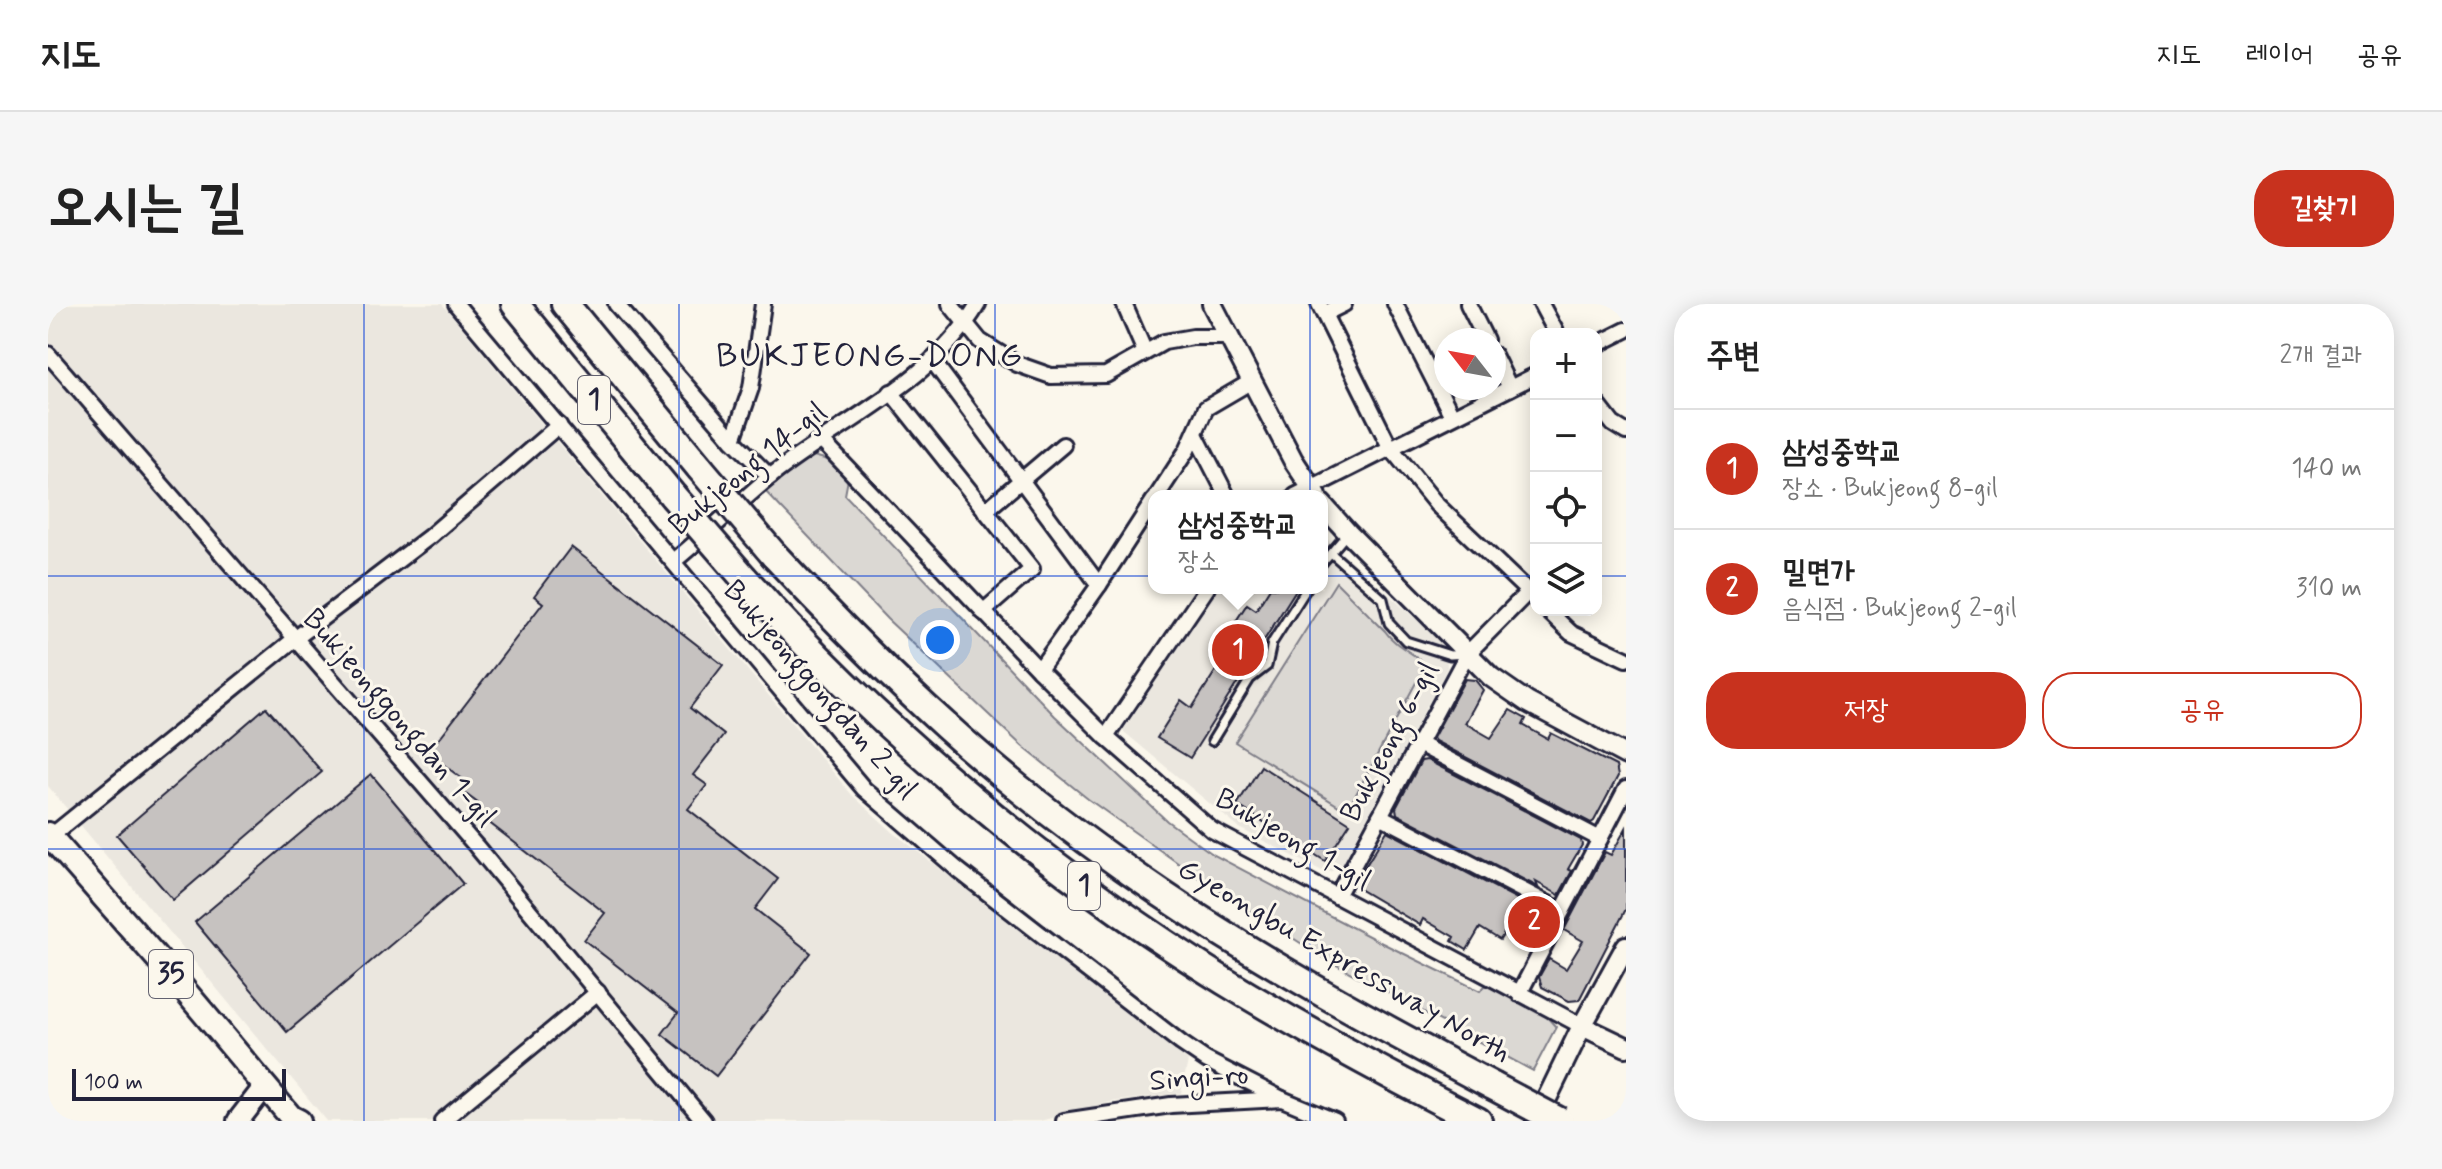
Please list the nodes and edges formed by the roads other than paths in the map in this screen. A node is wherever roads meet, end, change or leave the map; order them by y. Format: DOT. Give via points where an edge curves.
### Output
graph roads {
  1 [pos="456,304"];
  2 [pos="515,304"];
  3 [pos="565,304"];
  4 [pos="616,304"];
  5 [pos="763,304"];
  6 [pos="950,304"];
  7 [pos="978,304"];
  8 [pos="1124,304"];
  9 [pos="1212,304"];
  10 [pos="1344,304"];
  11 [pos="1395,304"];
  12 [pos="1468,304"];
  13 [pos="1541,304"];
  14 [pos="1322,309"];
  15 [pos="966,325"];
  16 [pos="1480,328"];
  17 [pos="1554,328"];
  18 [pos="1626,330"];
  19 [pos="1229,337"];
  20 [pos="1602,342"];
  21 [pos="1145,352"];
  22 [pos="48,354"];
  23 [pos="932,360"];
  24 [pos="1530,378"];
  25 [pos="1506,380"];
  26 [pos="1252,381"];
  27 [pos="1510,388"];
  28 [pos="891,392"];
  29 [pos="1602,410"];
  30 [pos="1452,416"];
  31 [pos="559,425"];
  32 [pos="1626,432"];
  33 [pos="1195,434"];
  34 [pos="733,440"];
  35 [pos="821,440"];
  36 [pos="1063,445"];
  37 [pos="1390,447"];
  38 [pos="770,477"];
  39 [pos="1021,480"];
  40 [pos="1160,490"];
  41 [pos="1224,490"];
  42 [pos="1306,490"];
  43 [pos="1312,490"];
  44 [pos="1148,509"];
  45 [pos="985,511"];
  46 [pos="1328,511"];
  47 [pos="1348,533"];
  48 [pos="1331,553"];
  49 [pos="1328,556"];
  50 [pos="674,561"];
  51 [pos="1099,585"];
  52 [pos="1530,593"];
  53 [pos="1203,594"];
  54 [pos="1303,594"];
  55 [pos="1530,597"];
  56 [pos="983,612"];
  57 [pos="1553,616"];
  58 [pos="296,638"];
  59 [pos="1467,654"];
  60 [pos="1626,659"];
  61 [pos="1039,670"];
  62 [pos="1106,737"];
  63 [pos="1212,741"];
  64 [pos="1419,744"];
  65 [pos="1626,755"];
  66 [pos="1626,789"];
  67 [pos="1380,816"];
  68 [pos="49,835"];
  69 [pos="1600,839"];
  70 [pos="1337,896"];
  71 [pos="1562,911"];
  72 [pos="1626,946"];
  73 [pos="598,992"];
  74 [pos="1519,994"];
  75 [pos="1582,1026"];
  76 [pos="1626,1047"];
  77 [pos="265,1086"];
  78 [pos="1282,1099"];
  79 [pos="294,1120"];
  80 [pos="238,1121"];
  81 [pos="442,1121"];
  82 [pos="704,1121"];
  83 [pos="1064,1121"];
  84 [pos="1335,1121"];
  85 [pos="1478,1121"];
  86 [pos="1536,1121"];
  87 [pos="1559,1121"];
  1 -- 31 [label="street, Bukjeonggongdan 2-gil"];
  2 -- 85 [label="highway, 1, bridge" via="744,578 931,764 1082,885 1223,980"];
  3 -- 87 [label="highway, Gyeongbu Expressway North / 1, bridge" via="774,555 947,727 1162,894 1335,1000"];
  4 -- 34 [label="street"];
  5 -- 34 [label="street" via="751,388"];
  6 -- 15 [label="street"];
  7 -- 15 [label="street, Bukjeong 14-gil"];
  8 -- 21 [label="street"];
  9 -- 19 [label="street"];
  10 -- 14 [label="street"];
  11 -- 30 [label="street"];
  12 -- 16 [label="street"];
  13 -- 17 [label="street"];
  14 -- 37 [label="street"];
  15 -- 21 [label="street" via="980,341 1017,364 1051,376 1106,375"];
  15 -- 23 [label="street, Bukjeong 14-gil"];
  18 -- 20 [label="street"];
  19 -- 21 [label="street" via="1164,342"];
  19 -- 26 [label="street"];
  22 -- 58 [label="street, Bukjeonggongdan 1-gil"];
  23 -- 28 [label="street, Bukjeong 14-gil"];
  23 -- 39 [label="street"];
  24 -- 27 [label="street"];
  25 -- 27 [label="street"];
  26 -- 33 [label="street" via="1206,408"];
  26 -- 42 [label="street"];
  27 -- 30 [label="street"];
  28 -- 35 [label="street, Bukjeong 14-gil"];
  28 -- 45 [label="street"];
  29 -- 32 [label="street"];
  30 -- 37 [label="street"];
  31 -- 50 [label="street, Bukjeonggongdan 2-gil"];
  31 -- 58 [label="street" via="429,537"];
  33 -- 40 [label="street"];
  33 -- 41 [label="street"];
  34 -- 38 [label="street"];
  35 -- 38 [label="street, Bukjeong 14-gil"];
  35 -- 56 [label="street, Bukjeong 1-gil"];
  36 -- 39 [label="street"];
  37 -- 43 [label="street"];
  37 -- 52 [label="street" via="1437,505"];
  38 -- 50 [label="street, Bukjeong 14-gil"];
  39 -- 45 [label="street"];
  39 -- 51 [label="street"];
  44 -- 51 [label="street"];
  45 -- 56 [label="street" via="1032,569"];
  46 -- 47 [label="street"];
  47 -- 48 [label="lane"];
  47 -- 59 [label="street"];
  48 -- 49 [label="lane"];
  48 -- 59 [label="lane" via="1383,599 1389,623 1406,641 1450,655"];
  50 -- 78 [label="street, Bukjeonggongdan 2-gil" via="864,789 896,818 1181,1043"];
  51 -- 61 [label="street"];
  53 -- 62 [label="street"];
  54 -- 63 [label="lane" via="1272,643 1267,666 1250,679"];
  55 -- 59 [label="street, Bukjeong 6-gil"];
  56 -- 61 [label="street, Bukjeong 1-gil"];
  57 -- 60 [label="street" via="1571,633"];
  58 -- 68 [label="street"];
  58 -- 73 [label="street, Bukjeonggongdan 1-gil"];
  59 -- 64 [label="street, Bukjeong 6-gil"];
  59 -- 65 [label="street" via="1518,697"];
  61 -- 62 [label="street, Bukjeong 1-gil"];
  62 -- 70 [label="street, Bukjeong 1-gil" via="1212,830"];
  64 -- 67 [label="street, Bukjeong 6-gil"];
  64 -- 69 [label="street"];
  66 -- 69 [label="street"];
  67 -- 70 [label="street, Bukjeong 6-gil"];
  67 -- 71 [label="street"];
  68 -- 77 [label="main road, 35"];
  69 -- 71 [label="street"];
  70 -- 74 [label="street, Bukjeong 1-gil"];
  71 -- 74 [label="street"];
  72 -- 75 [label="street"];
  73 -- 81 [label="street"];
  73 -- 82 [label="street, Bukjeonggongdan 1-gil"];
  74 -- 75 [label="street, Bukjeong 1-gil"];
  75 -- 76 [label="street"];
  75 -- 86 [label="street"];
  77 -- 79 [label="main road, 35"];
  77 -- 80 [label="main road"];
  78 -- 83 [label="street, Singi-ro" via="1171,1105"];
  78 -- 84 [label="street, Singi-ro"];
}
